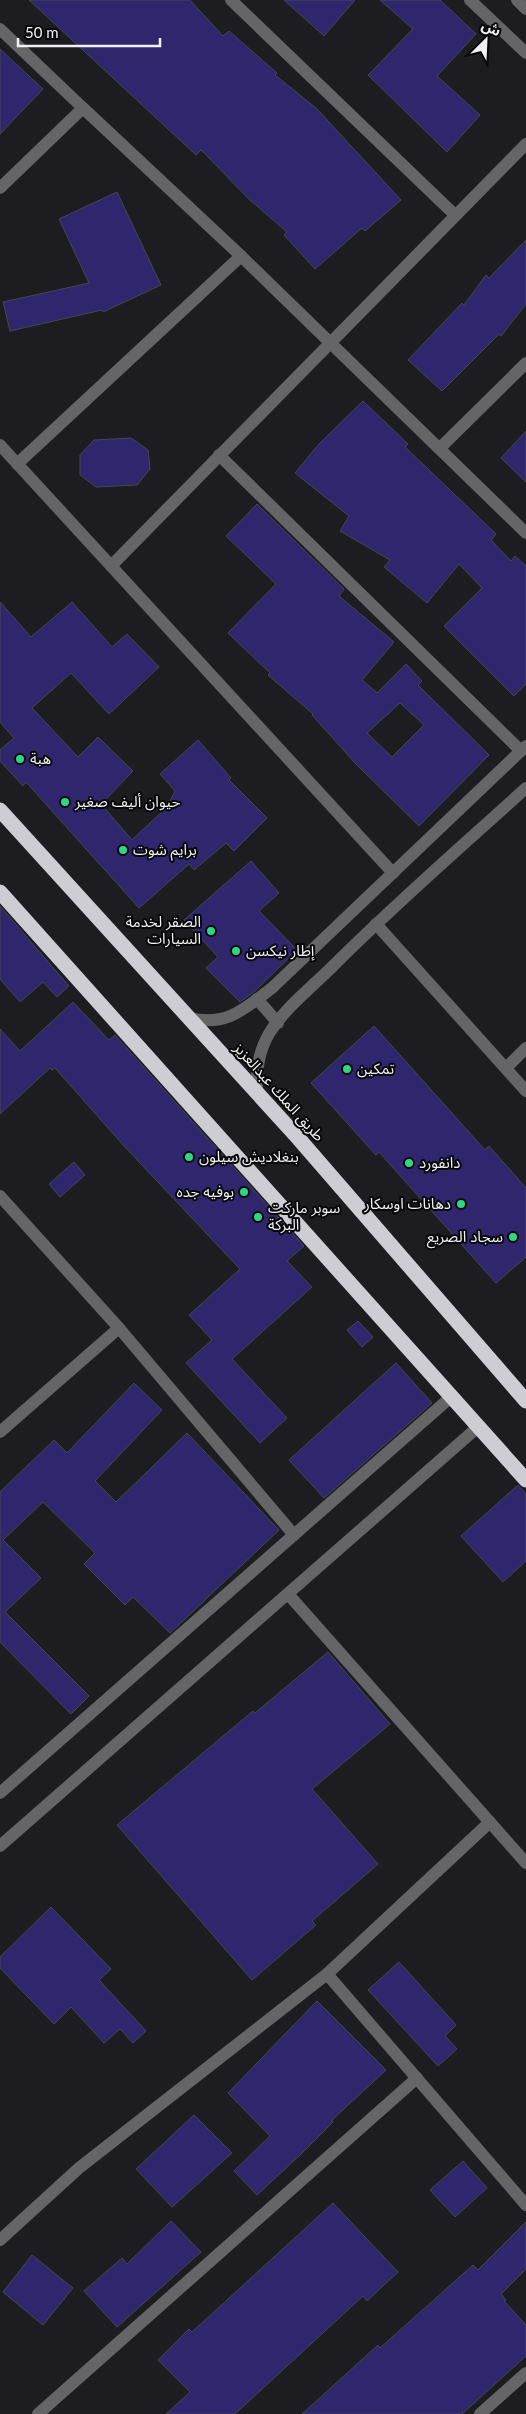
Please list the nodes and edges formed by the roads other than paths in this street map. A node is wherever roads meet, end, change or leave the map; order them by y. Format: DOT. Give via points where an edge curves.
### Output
graph roads {
  1 [pos="231,0"];
  2 [pos="470,0"];
  3 [pos="0,29"];
  4 [pos="526,53"];
  5 [pos="83,108"];
  6 [pos="526,144"];
  7 [pos="0,188"];
  8 [pos="455,215"];
  9 [pos="241,256"];
  10 [pos="330,342"];
  11 [pos="526,363"];
  12 [pos="0,445"];
  13 [pos="440,448"];
  14 [pos="219,455"];
  15 [pos="17,464"];
  16 [pos="526,533"];
  17 [pos="111,566"];
  18 [pos="523,748"];
  19 [pos="526,788"];
  20 [pos="0,810"];
  21 [pos="393,873"];
  22 [pos="0,892"];
  23 [pos="376,924"];
  24 [pos="258,999"];
  25 [pos="189,1018"];
  26 [pos="278,1023"];
  27 [pos="526,1048"];
  28 [pos="506,1068"];
  29 [pos="526,1091"];
  30 [pos="257,1094"];
  31 [pos="0,1196"];
  32 [pos="119,1328"];
  33 [pos="451,1397"];
  34 [pos="526,1401"];
  35 [pos="478,1427"];
  36 [pos="0,1432"];
  37 [pos="526,1480"];
  38 [pos="294,1535"];
  39 [pos="288,1594"];
  40 [pos="0,1793"];
  41 [pos="490,1822"];
  42 [pos="0,1846"];
  43 [pos="526,1863"];
  44 [pos="327,1974"];
  45 [pos="417,2078"];
  46 [pos="526,2205"];
  47 [pos="0,2240"];
  48 [pos="526,2373"];
  49 [pos="38,2414"];
  50 [pos="480,2414"];
  1 -- 8 [label="street"];
  2 -- 4 [label="street"];
  3 -- 5 [label="street"];
  5 -- 7 [label="street"];
  5 -- 9 [label="street"];
  6 -- 8 [label="street"];
  8 -- 10 [label="street"];
  9 -- 10 [label="street"];
  9 -- 15 [label="street"];
  10 -- 13 [label="street"];
  10 -- 14 [label="street"];
  11 -- 13 [label="street"];
  12 -- 15 [label="street"];
  13 -- 16 [label="street"];
  14 -- 17 [label="street"];
  14 -- 18 [label="street"];
  15 -- 17 [label="street"];
  17 -- 21 [label="street"];
  18 -- 21 [label="street"];
  19 -- 23 [label="street"];
  20 -- 25 [label="highway, طريق الملك عبدالعزيز"];
  21 -- 24 [label="street"];
  22 -- 33 [label="highway"];
  23 -- 26 [label="street"];
  23 -- 28 [label="street"];
  24 -- 25 [label="street" via="228,1019 203,1022"];
  24 -- 26 [label="street"];
  25 -- 30 [label="highway, طريق الملك عبدالعزيز"];
  26 -- 30 [label="street" via="260,1053 256,1072"];
  27 -- 28 [label="street"];
  28 -- 29 [label="street"];
  30 -- 34 [label="highway, طريق الملك عبدالعزيز"];
  31 -- 32 [label="street"];
  32 -- 36 [label="street"];
  32 -- 38 [label="street"];
  33 -- 35 [label="highway"];
  33 -- 38 [label="street"];
  35 -- 37 [label="highway"];
  35 -- 39 [label="street"];
  38 -- 40 [label="street"];
  39 -- 41 [label="street"];
  39 -- 42 [label="street"];
  41 -- 43 [label="street"];
  41 -- 44 [label="street"];
  44 -- 45 [label="street"];
  44 -- 47 [label="street" via="80,2168"];
  45 -- 46 [label="street"];
  45 -- 49 [label="street"];
  48 -- 50 [label="street"];
}
